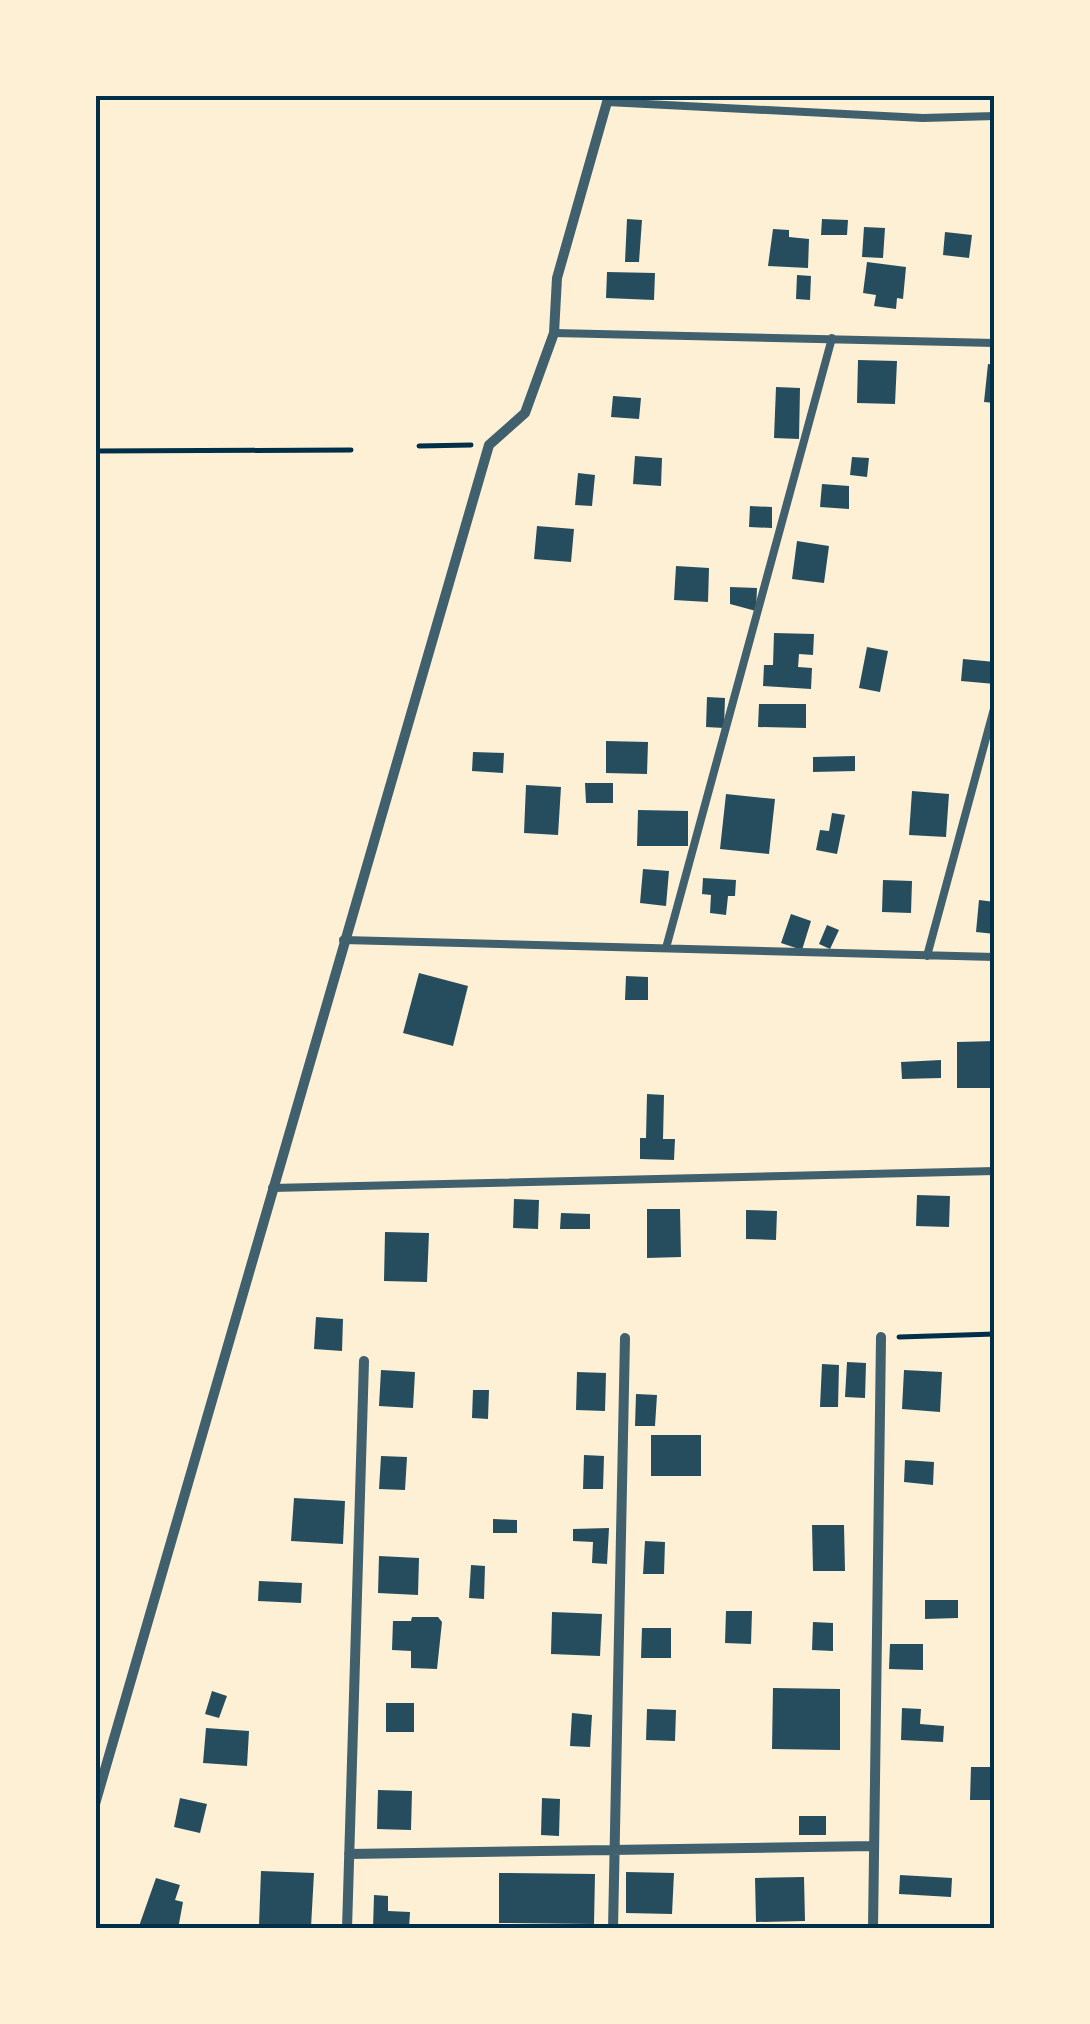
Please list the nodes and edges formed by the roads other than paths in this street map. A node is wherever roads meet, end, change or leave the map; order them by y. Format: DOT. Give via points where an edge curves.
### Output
graph roads {
  1 [pos="608,98"];
  2 [pos="995,116"];
  3 [pos="554,333"];
  4 [pos="832,338"];
  5 [pos="995,342"];
  6 [pos="995,705"];
  7 [pos="343,940"];
  8 [pos="666,948"];
  9 [pos="927,956"];
  10 [pos="995,957"];
  11 [pos="995,1171"];
  12 [pos="272,1188"];
  13 [pos="881,1337"];
  14 [pos="625,1338"];
  15 [pos="364,1360"];
  16 [pos="95,1804"];
  17 [pos="874,1846"];
  18 [pos="616,1851"];
  19 [pos="349,1854"];
  20 [pos="348,1929"];
  21 [pos="613,1929"];
  22 [pos="873,1929"];
  1 -- 2 [label="lane" via="923,118"];
  1 -- 3 [label="street" via="558,278"];
  3 -- 4 [label="lane"];
  3 -- 7 [label="street" via="525,413 489,445"];
  4 -- 5 [label="lane"];
  4 -- 8 [label="lane"];
  6 -- 9 [label="lane"];
  7 -- 8 [label="lane"];
  7 -- 12 [label="street"];
  8 -- 9 [label="lane"];
  9 -- 10 [label="lane"];
  11 -- 12 [label="lane"];
  12 -- 16 [label="street"];
  13 -- 17 [label="street"];
  14 -- 18 [label="street"];
  15 -- 19 [label="street"];
  17 -- 18 [label="street"];
  17 -- 22 [label="street"];
  18 -- 19 [label="street"];
  18 -- 21 [label="street"];
  19 -- 20 [label="street"];
}
